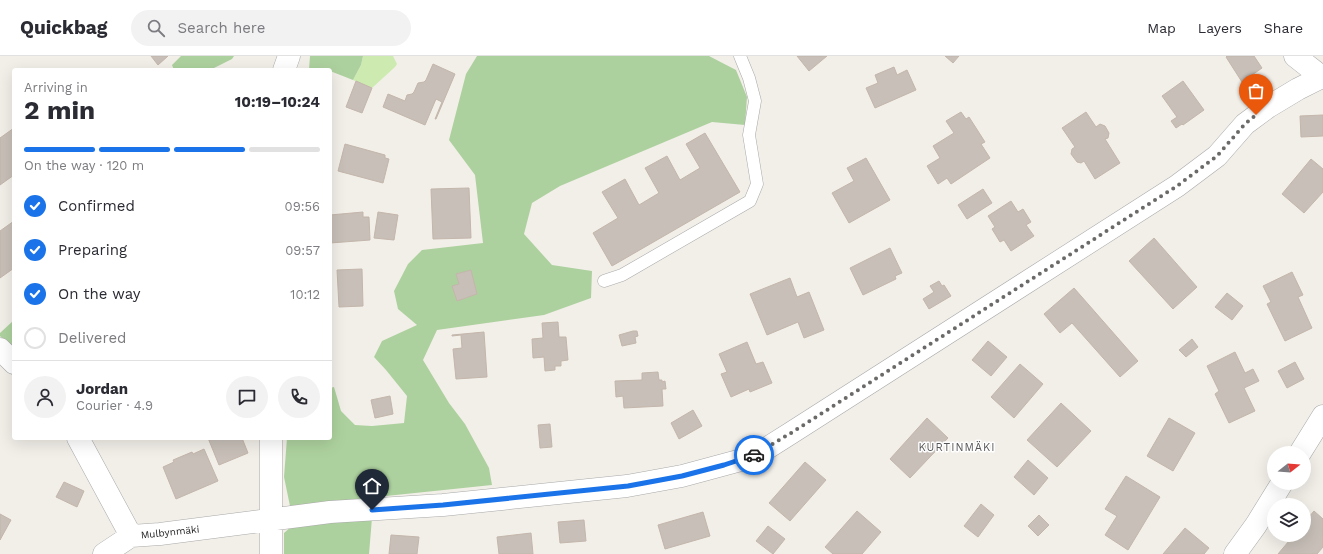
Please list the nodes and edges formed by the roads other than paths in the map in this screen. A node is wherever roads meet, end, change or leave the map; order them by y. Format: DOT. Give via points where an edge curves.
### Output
graph roads {
  1 [pos="289,56"];
  2 [pos="740,56"];
  3 [pos="1295,56"];
  4 [pos="285,68"];
  5 [pos="1322,77"];
  6 [pos="604,280"];
  7 [pos="0,349"];
  8 [pos="12,361"];
  9 [pos="1323,416"];
  10 [pos="79,440"];
  11 [pos="271,440"];
  12 [pos="1304,446"];
  13 [pos="1278,490"];
  14 [pos="271,520"];
  15 [pos="131,536"];
  16 [pos="104,554"];
  17 [pos="271,554"];
  18 [pos="1235,554"];
  1 -- 4 [label="street"];
  2 -- 6 [label="lane" via="755,101 749,135 757,184 750,200 622,275"];
  3 -- 5 [label="street"];
  5 -- 14 [label="street, Mulbynmäki" via="1280,100 1245,124 1217,156 1177,186 791,433 745,459 682,476 628,486 443,505 330,512"];
  7 -- 8 [label="street"];
  9 -- 12 [label="street"];
  10 -- 15 [label="street, Mulbynmäki"];
  11 -- 14 [label="street"];
  13 -- 18 [label="street"];
  14 -- 15 [label="street, Mulbynmäki"];
  14 -- 17 [label="street"];
  15 -- 16 [label="street"];
}
